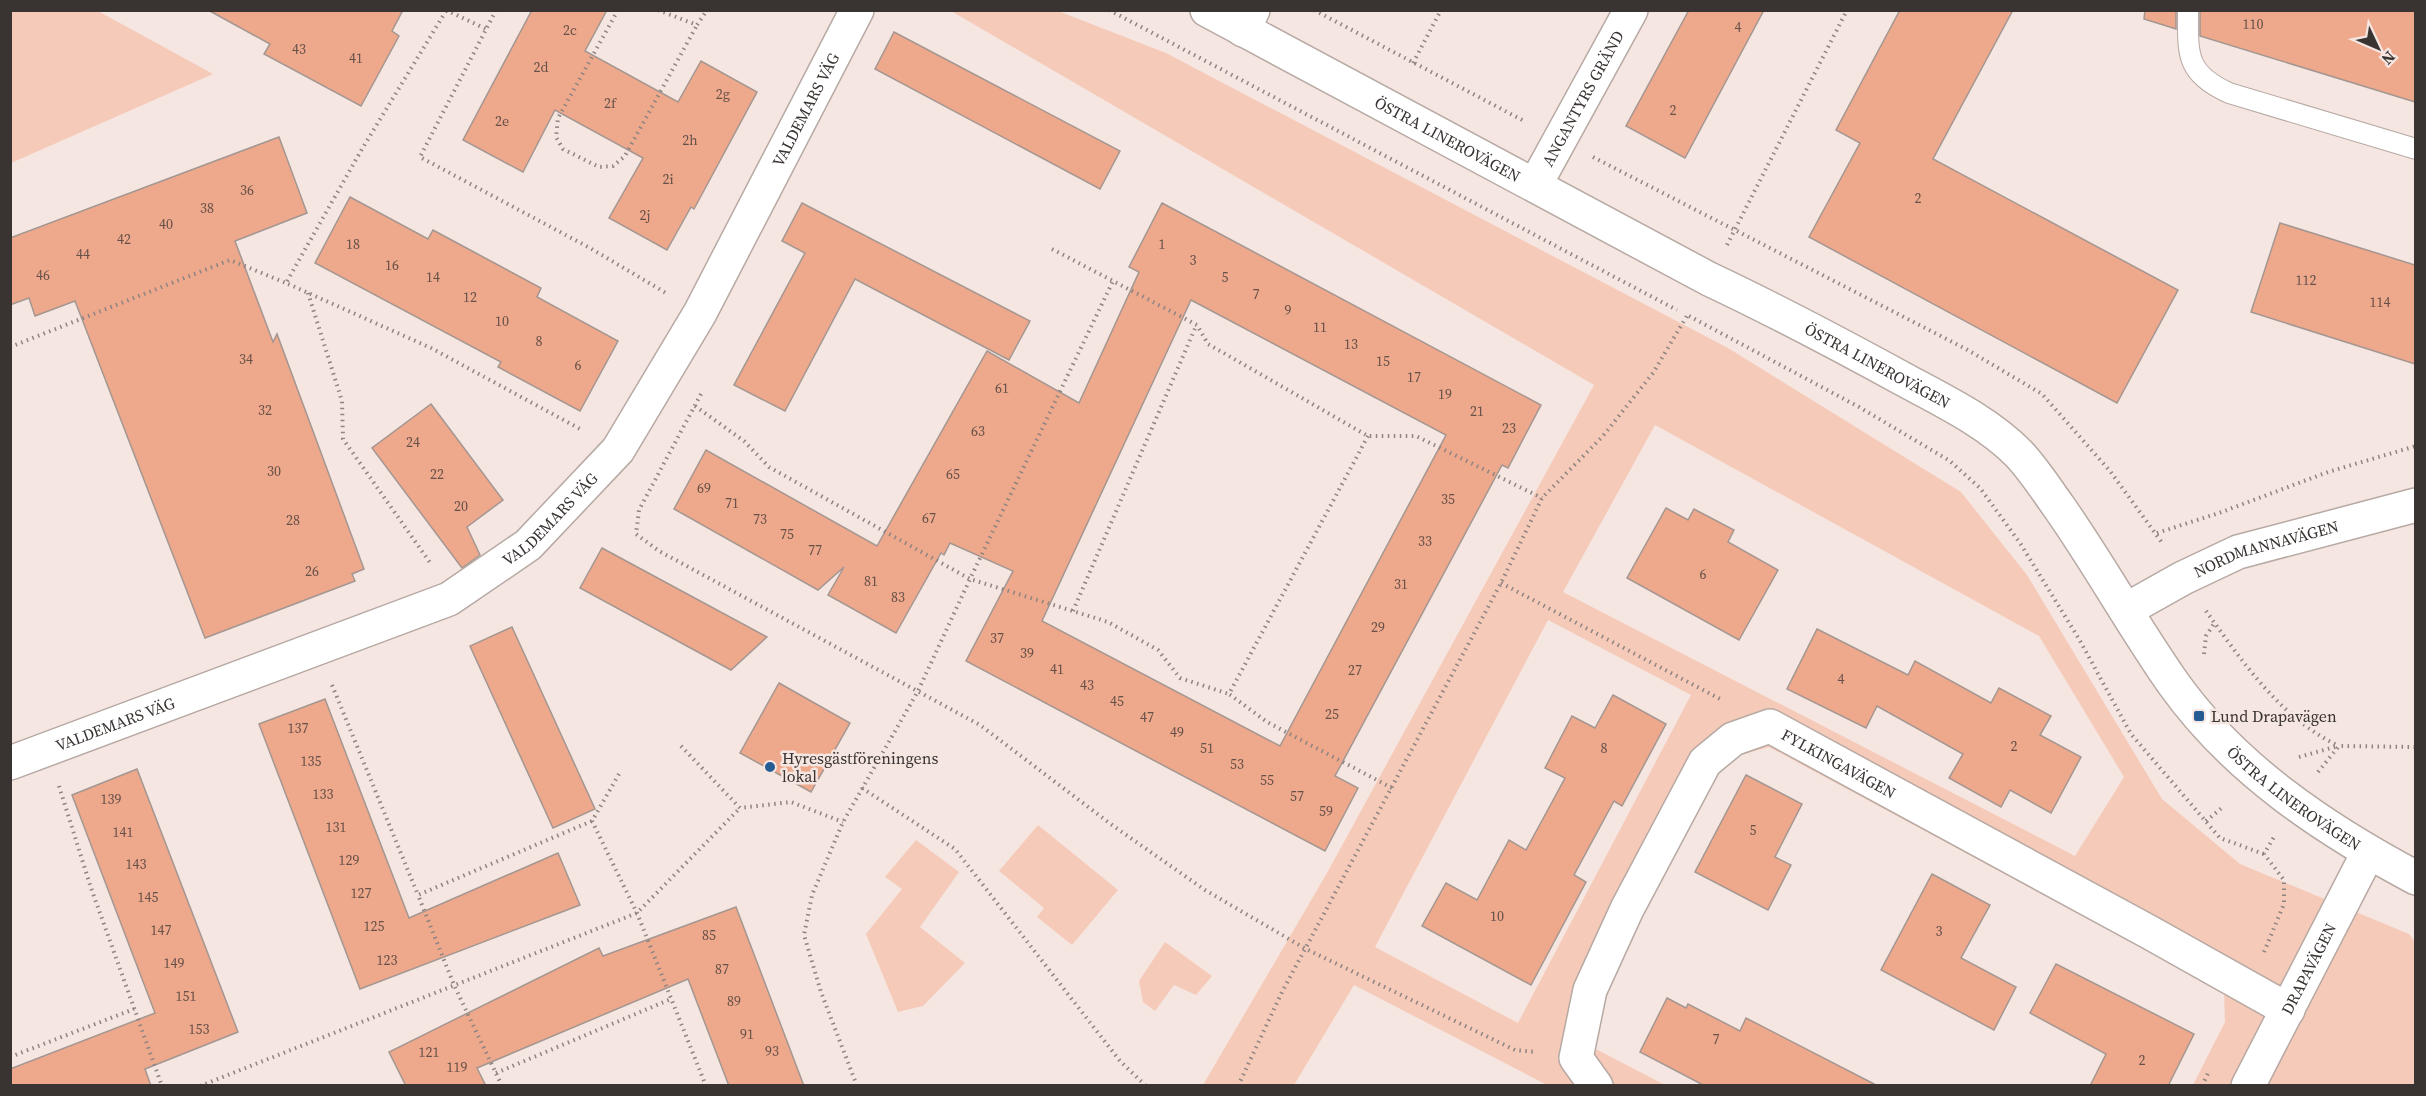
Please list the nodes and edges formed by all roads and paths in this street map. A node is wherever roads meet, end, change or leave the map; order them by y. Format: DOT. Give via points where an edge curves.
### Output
graph roads {
  1 [pos="496,10"];
  2 [pos="618,10"];
  3 [pos="658,10"];
  4 [pos="707,10"];
  5 [pos="857,10"];
  6 [pos="1109,10"];
  7 [pos="1207,10"];
  8 [pos="1314,10"];
  9 [pos="1441,10"];
  10 [pos="1631,10"];
  11 [pos="1847,10"];
  12 [pos="2188,10"];
  13 [pos="446,11"];
  14 [pos="1248,20"];
  15 [pos="697,25"];
  16 [pos="486,29"];
  17 [pos="1413,63"];
  18 [pos="1561,140"];
  19 [pos="2415,149"];
  20 [pos="1535,185"];
  21 [pos="1734,231"];
  22 [pos="1052,249"];
  23 [pos="1709,279"];
  24 [pos="1113,281"];
  25 [pos="286,283"];
  26 [pos="308,293"];
  27 [pos="700,313"];
  28 [pos="1687,315"];
  29 [pos="1197,325"];
  30 [pos="10,347"];
  31 [pos="705,387"];
  32 [pos="695,406"];
  33 [pos="1368,436"];
  34 [pos="2415,446"];
  35 [pos="618,450"];
  36 [pos="1542,498"];
  37 [pos="2415,505"];
  38 [pos="2157,533"];
  39 [pos="2183,578"];
  40 [pos="970,579"];
  41 [pos="1501,583"];
  42 [pos="450,599"];
  43 [pos="2126,610"];
  44 [pos="1073,611"];
  45 [pos="2215,622"];
  46 [pos="317,648"];
  47 [pos="2205,660"];
  48 [pos="918,691"];
  49 [pos="1229,694"];
  50 [pos="1770,726"];
  51 [pos="681,746"];
  52 [pos="2339,746"];
  53 [pos="2415,747"];
  54 [pos="47,750"];
  55 [pos="2292,758"];
  56 [pos="10,763"];
  57 [pos="619,774"];
  58 [pos="862,788"];
  59 [pos="1392,788"];
  60 [pos="2292,802"];
  61 [pos="2223,807"];
  62 [pos="740,808"];
  63 [pos="592,820"];
  64 [pos="2206,821"];
  65 [pos="843,822"];
  66 [pos="2368,853"];
  67 [pos="2264,854"];
  68 [pos="2415,878"];
  69 [pos="418,895"];
  70 [pos="637,913"];
  71 [pos="1306,949"];
  72 [pos="454,985"];
  73 [pos="2250,988"];
  74 [pos="671,999"];
  75 [pos="134,1009"];
  76 [pos="2288,1010"];
  77 [pos="10,1057"];
  78 [pos="1576,1058"];
  79 [pos="2211,1066"];
  80 [pos="496,1073"];
  81 [pos="162,1086"];
  82 [pos="200,1086"];
  83 [pos="502,1086"];
  84 [pos="706,1086"];
  85 [pos="857,1086"];
  86 [pos="1146,1086"];
  87 [pos="1238,1086"];
  88 [pos="1596,1086"];
  89 [pos="2202,1086"];
  90 [pos="2248,1086"];
  1 -- 16 [label="path"];
  2 -- 15 [label="path" via="558,118 556,137 563,149 599,167 613,166 625,156"];
  3 -- 15 [label="path"];
  4 -- 15 [label="path"];
  5 -- 27 [label="street, VALDEMARS VÄG"];
  6 -- 28 [label="path"];
  7 -- 14 [label="street, ÖSTRA LINEROVÄGEN"];
  8 -- 17 [label="path"];
  9 -- 17 [label="path"];
  10 -- 18 [label="street, ANGANTYRS GRÄND"];
  11 -- 21 [label="path"];
  12 -- 19 [label="lane" via="2188,54 2196,70 2212,85"];
  13 -- 16 [label="path"];
  13 -- 25 [label="path"];
  14 -- 20 [label="street, ÖSTRA LINEROVÄGEN"];
  16 -- 27 [label="path" via="420,157 590,248"];
  17 -- 18 [label="path"];
  18 -- 20 [label="street, ANGANTYRS GRÄND"];
  18 -- 21 [label="path"];
  20 -- 23 [label="street, ÖSTRA LINEROVÄGEN"];
  21 -- 23 [label="path"];
  21 -- 38 [label="path" via="1966,348 2042,394 2110,471"];
  22 -- 24 [label="path"];
  23 -- 28 [label="path"];
  23 -- 43 [label="street, ÖSTRA LINEROVÄGEN" via="1782,313 1988,429 2024,461 2051,495"];
  24 -- 29 [label="path"];
  24 -- 40 [label="path"];
  25 -- 26 [label="path"];
  25 -- 30 [label="path" via="230,261"];
  26 -- 35 [label="path" via="430,348"];
  26 -- 42 [label="path" via="342,401 343,439 440,577"];
  27 -- 35 [label="street, VALDEMARS VÄG"];
  28 -- 36 [label="path" via="1653,373 1603,436"];
  28 -- 64 [label="path" via="1869,413 1950,461 1980,488 2020,543 2079,639 2131,734"];
  29 -- 33 [label="path" via="1208,345"];
  29 -- 44 [label="path"];
  31 -- 32 [label="path"];
  32 -- 40 [label="path" via="744,441 769,467"];
  32 -- 48 [label="path" via="639,510 636,534"];
  33 -- 36 [label="path" via="1416,436"];
  33 -- 49 [label="path"];
  34 -- 38 [label="path" via="2328,472"];
  35 -- 42 [label="street, VALDEMARS VÄG" via="528,545"];
  36 -- 41 [label="path"];
  37 -- 39 [label="street, NORDMANNAVÄGEN" via="2238,552"];
  38 -- 39 [label="path"];
  39 -- 43 [label="street, NORDMANNAVÄGEN"];
  39 -- 45 [label="path"];
  40 -- 44 [label="path"];
  40 -- 48 [label="path"];
  41 -- 50 [label="path"];
  41 -- 59 [label="path"];
  42 -- 46 [label="street, VALDEMARS VÄG"];
  43 -- 60 [label="street, ÖSTRA LINEROVÄGEN" via="2199,716 2256,773"];
  44 -- 49 [label="path" via="1108,622 1158,650 1180,678"];
  45 -- 47 [label="path" via="2206,636"];
  45 -- 52 [label="path" via="2288,712"];
  46 -- 54 [label="street, VALDEMARS VÄG"];
  46 -- 69 [label="path"];
  48 -- 58 [label="path"];
  48 -- 71 [label="path" via="980,725 1204,890"];
  49 -- 59 [label="path" via="1267,722"];
  50 -- 73 [label="street, FYLKINGAVÄGEN"];
  50 -- 78 [label="street, FYLKINGAVÄGEN" via="1733,739 1705,762 1627,909 1590,990"];
  51 -- 62 [label="path"];
  52 -- 53 [label="path"];
  52 -- 55 [label="path"];
  52 -- 60 [label="path"];
  54 -- 56 [label="street, VALDEMARS VÄG"];
  54 -- 75 [label="path"];
  57 -- 63 [label="path"];
  58 -- 65 [label="path"];
  58 -- 86 [label="path" via="955,849 1120,1061"];
  59 -- 71 [label="path"];
  60 -- 66 [label="street, ÖSTRA LINEROVÄGEN"];
  60 -- 67 [label="path"];
  61 -- 64 [label="path"];
  62 -- 65 [label="path" via="791,802"];
  62 -- 70 [label="path"];
  63 -- 69 [label="path"];
  63 -- 70 [label="path"];
  64 -- 67 [label="path" via="2220,838"];
  65 -- 85 [label="path" via="812,895 804,935 820,992"];
  66 -- 68 [label="street, ÖSTRA LINEROVÄGEN"];
  66 -- 76 [label="street, DRAPAVÄGEN"];
  67 -- 73 [label="path" via="2284,880 2284,903"];
  69 -- 72 [label="path"];
  70 -- 72 [label="path"];
  70 -- 74 [label="path"];
  71 -- 78 [label="path" via="1515,1050"];
  71 -- 87 [label="path"];
  72 -- 80 [label="path"];
  72 -- 82 [label="path"];
  73 -- 76 [label="street, FYLKINGAVÄGEN"];
  74 -- 80 [label="path"];
  74 -- 84 [label="path"];
  75 -- 77 [label="path"];
  75 -- 81 [label="path"];
  76 -- 90 [label="street, DRAPAVÄGEN"];
  78 -- 88 [label="street"];
  79 -- 89 [label="path"];
  80 -- 83 [label="path"];
}
